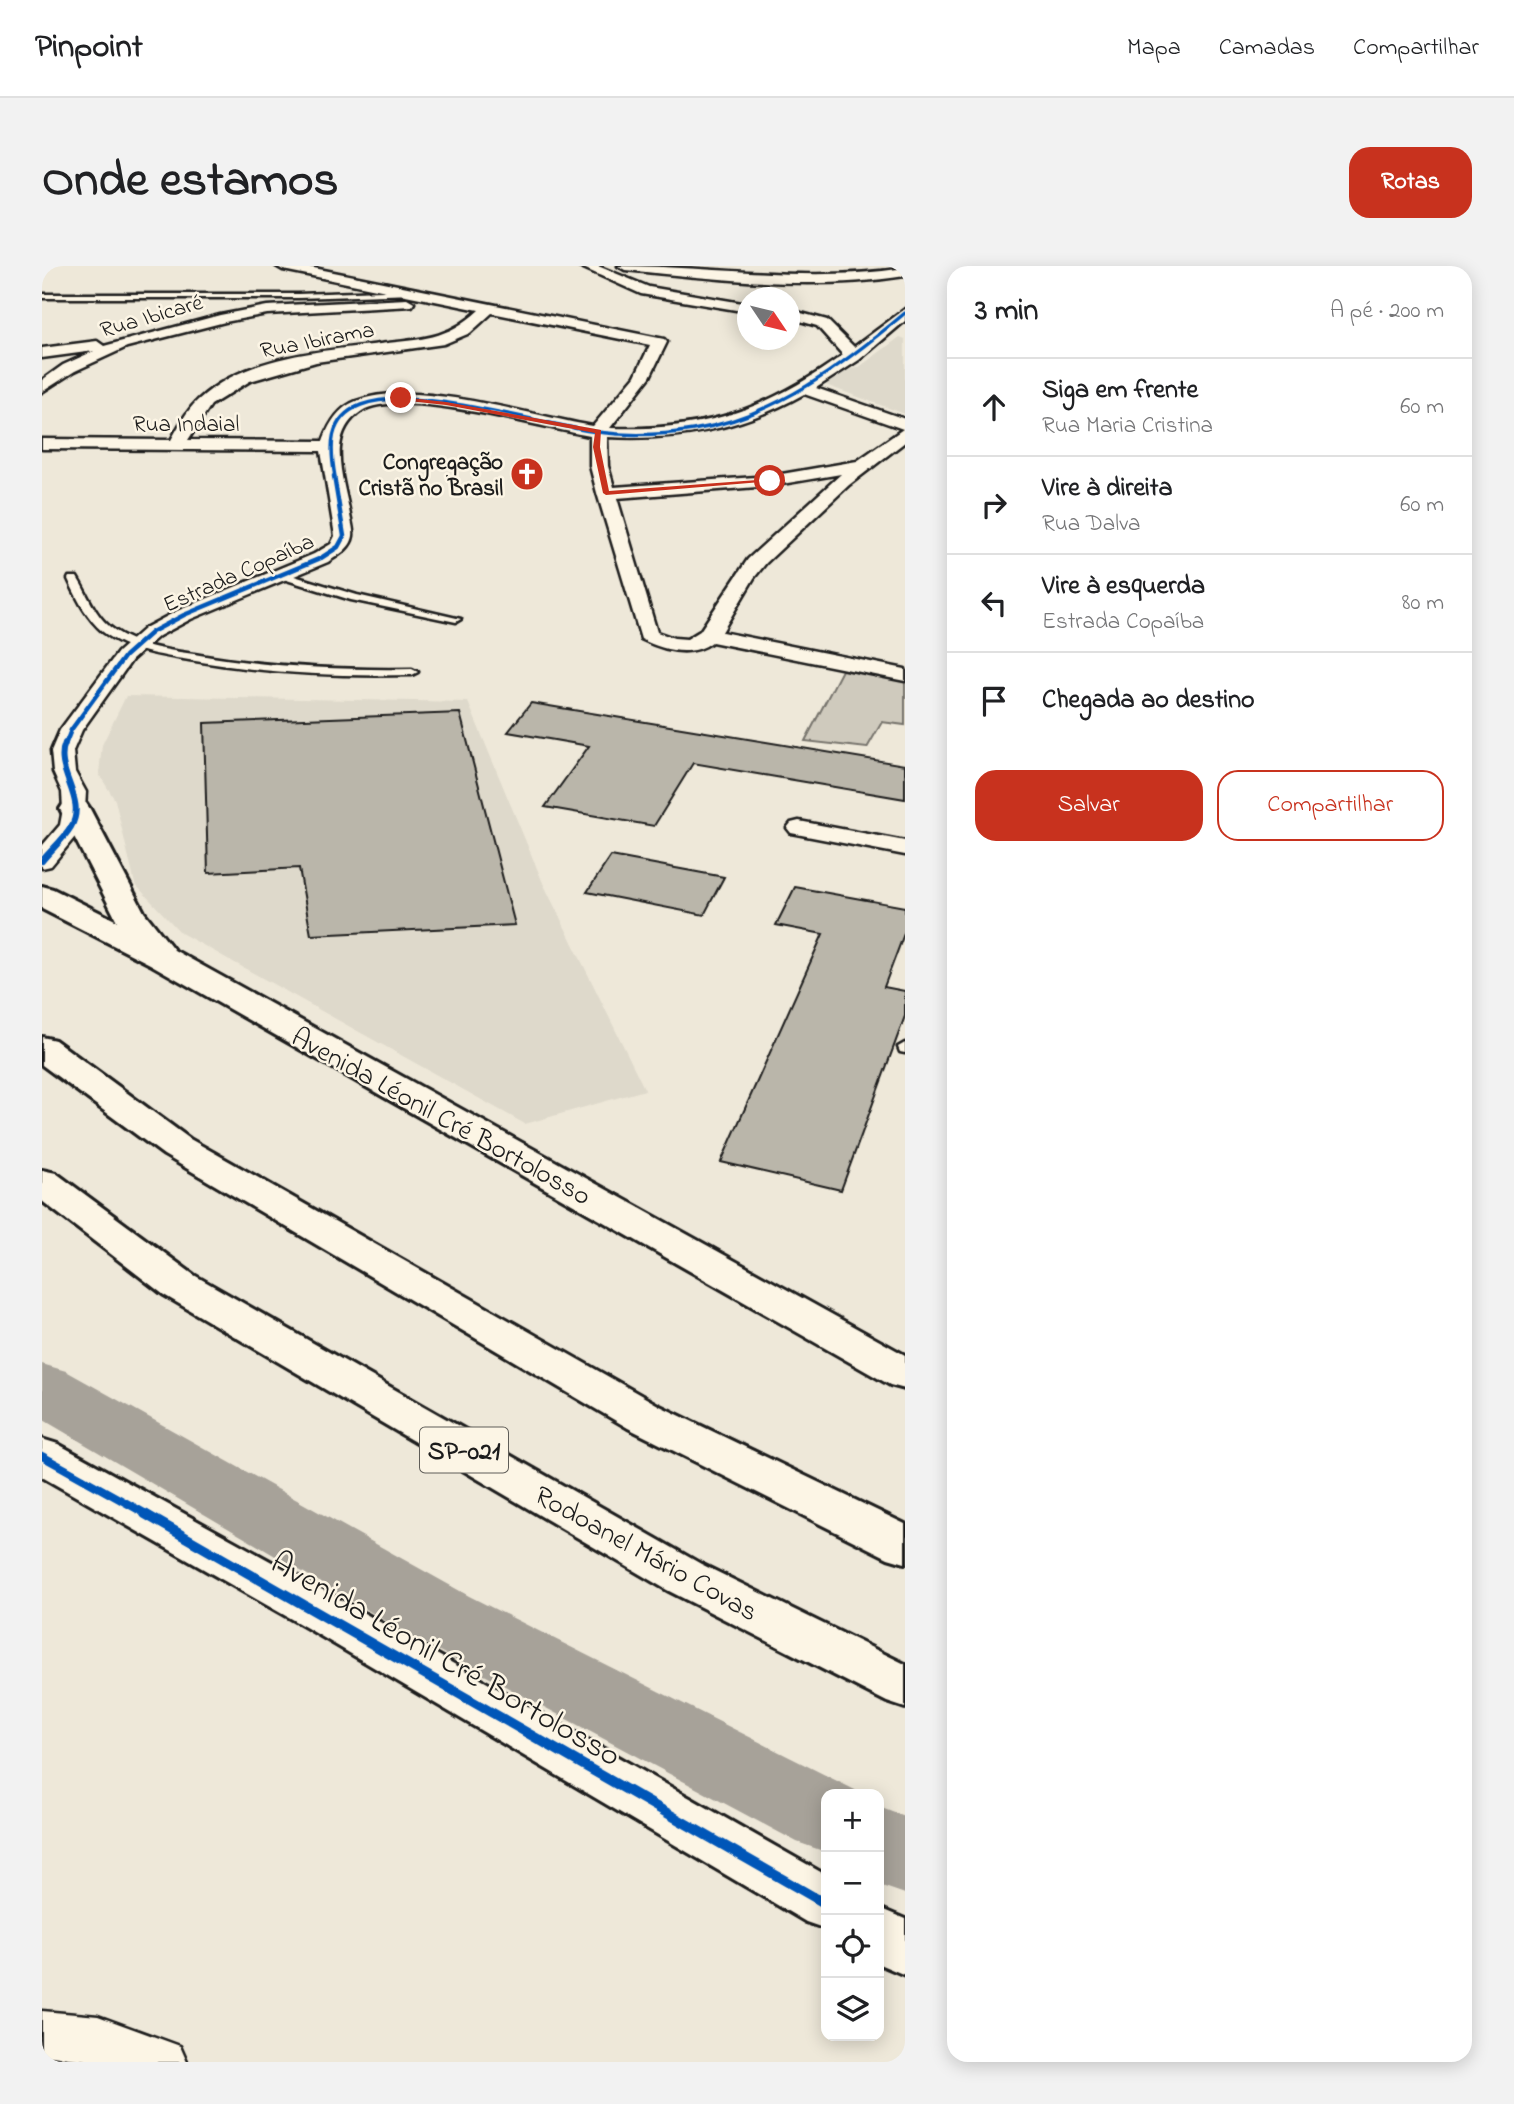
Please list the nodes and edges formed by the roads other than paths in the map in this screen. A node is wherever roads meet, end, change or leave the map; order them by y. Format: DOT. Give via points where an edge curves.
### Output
graph roads {
  1 [pos="283,266"];
  2 [pos="586,266"];
  3 [pos="625,266"];
  4 [pos="778,266"];
  5 [pos="672,268"];
  6 [pos="905,272"];
  7 [pos="791,279"];
  8 [pos="411,292"];
  9 [pos="42,296"];
  10 [pos="449,300"];
  11 [pos="737,306"];
  12 [pos="488,309"];
  13 [pos="905,313"];
  14 [pos="800,317"];
  15 [pos="122,344"];
  16 [pos="42,353"];
  17 [pos="854,358"];
  18 [pos="42,387"];
  19 [pos="802,388"];
  20 [pos="905,425"];
  21 [pos="598,432"];
  22 [pos="905,434"];
  23 [pos="42,444"];
  24 [pos="176,446"];
  25 [pos="330,446"];
  26 [pos="860,465"];
  27 [pos="606,493"];
  28 [pos="281,575"];
  29 [pos="74,579"];
  30 [pos="456,619"];
  31 [pos="709,635"];
  32 [pos="136,646"];
  33 [pos="412,671"];
  34 [pos="905,675"];
  35 [pos="75,809"];
  36 [pos="799,828"];
  37 [pos="905,848"];
  38 [pos="42,861"];
  39 [pos="42,875"];
  40 [pos="42,896"];
  41 [pos="162,957"];
  42 [pos="42,1048"];
  43 [pos="42,1182"];
  44 [pos="905,1374"];
  45 [pos="42,1456"];
  46 [pos="905,1545"];
  47 [pos="905,1688"];
  48 [pos="821,1901"];
  49 [pos="884,1937"];
  50 [pos="905,1949"];
  51 [pos="42,2033"];
  52 [pos="164,2062"];
  1 -- 8 [label="street"];
  2 -- 11 [label="street" via="646,291"];
  3 -- 5 [label="street"];
  4 -- 7 [label="street"];
  5 -- 7 [label="street"];
  6 -- 7 [label="street" via="850,279"];
  8 -- 9 [label="lane"];
  8 -- 10 [label="street"];
  10 -- 12 [label="street"];
  10 -- 15 [label="street, Rua Ibicaré" via="267,310"];
  12 -- 21 [label="street" via="659,342 634,388"];
  12 -- 24 [label="street, Rua Ibirama" via="454,336 311,358 242,379 195,412"];
  13 -- 17 [label="street"];
  14 -- 17 [label="street" via="822,323"];
  15 -- 16 [label="street"];
  15 -- 18 [label="street, Rua Ibicaré" via="69,368"];
  17 -- 19 [label="street"];
  19 -- 20 [label="street"];
  19 -- 21 [label="street" via="736,419 697,429"];
  21 -- 25 [label="street" via="401,398 357,407 342,417"];
  21 -- 27 [label="street"];
  22 -- 26 [label="street"];
  23 -- 24 [label="street, Rua Indaial"];
  24 -- 25 [label="street, Rua Indaial"];
  25 -- 28 [label="street, Estrada Copaíba" via="344,536 338,547 321,558"];
  26 -- 27 [label="street" via="770,481"];
  26 -- 31 [label="street" via="751,568"];
  27 -- 31 [label="street" via="648,635 686,645"];
  28 -- 30 [label="lane" via="355,598"];
  28 -- 32 [label="street, Estrada Copaíba" via="184,615"];
  29 -- 32 [label="lane" via="93,616"];
  31 -- 34 [label="street"];
  32 -- 33 [label="lane" via="275,670 334,674"];
  32 -- 35 [label="street, Estrada Copaíba" via="92,697 62,751"];
  35 -- 38 [label="street" via="72,826"];
  35 -- 41 [label="main road" via="129,915"];
  36 -- 37 [label="street"];
  39 -- 41 [label="main road, Avenida Léonil Cré Bortolosso"];
  40 -- 41 [label="main road, Avenida Léonil Cré Bortolosso"];
  41 -- 44 [label="main road, Avenida Léonil Cré Bortolosso"];
  42 -- 46 [label="main road" via="177,1147 644,1417"];
  43 -- 47 [label="main road, Rodoanel Mário Covas / SP-021" via="179,1285 684,1577"];
  45 -- 48 [label="main road, Avenida Léonil Cré Bortolosso"];
  49 -- 50 [label="main road"];
  51 -- 52 [label="street" via="98,2038"];
}
